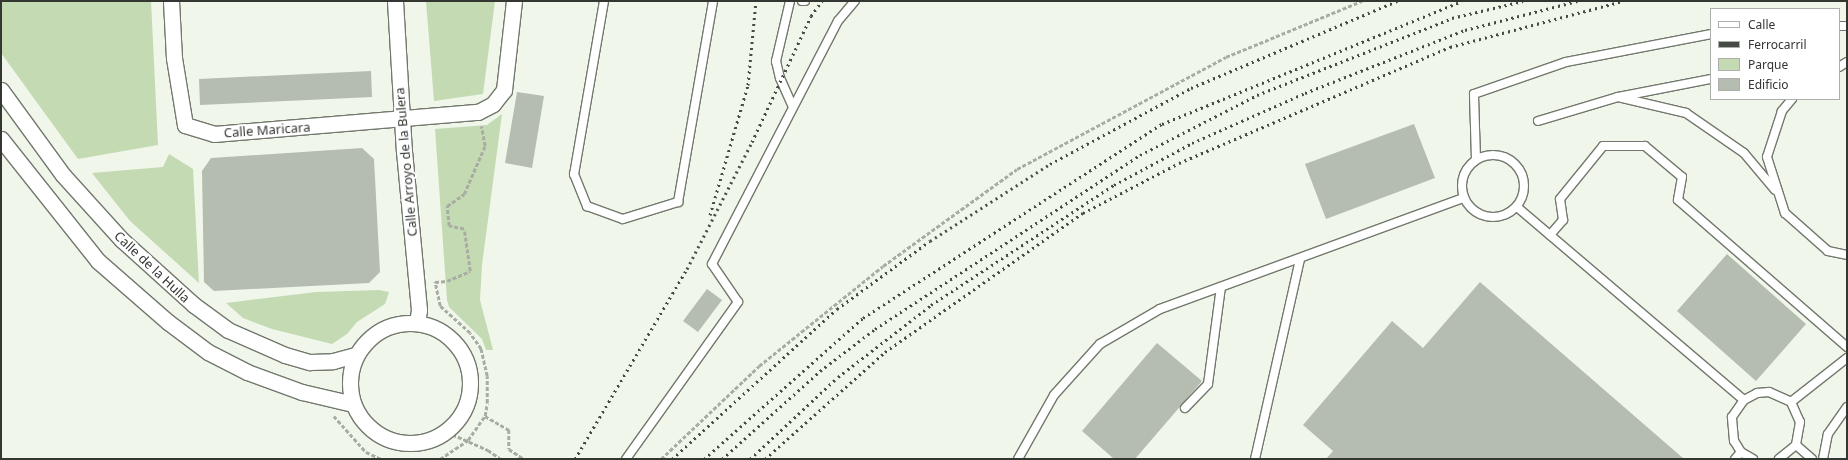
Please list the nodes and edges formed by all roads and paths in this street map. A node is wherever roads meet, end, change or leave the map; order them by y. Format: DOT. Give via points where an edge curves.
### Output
graph roads {
  1 [pos="170,1"];
  2 [pos="395,1"];
  3 [pos="514,1"];
  4 [pos="604,1"];
  5 [pos="713,1"];
  6 [pos="790,1"];
  7 [pos="802,1"];
  8 [pos="806,1"];
  9 [pos="855,1"];
  10 [pos="1362,1"];
  11 [pos="1710,34"];
  12 [pos="1710,79"];
  13 [pos="1,90"];
  14 [pos="1618,97"];
  15 [pos="1791,100"];
  16 [pos="792,105"];
  17 [pos="478,112"];
  18 [pos="402,118"];
  19 [pos="1538,121"];
  20 [pos="1,139"];
  21 [pos="1476,159"];
  22 [pos="1778,194"];
  23 [pos="1464,198"];
  24 [pos="1517,207"];
  25 [pos="1550,235"];
  26 [pos="1847,255"];
  27 [pos="1300,259"];
  28 [pos="1221,287"];
  29 [pos="417,323"];
  30 [pos="1847,347"];
  31 [pos="356,355"];
  32 [pos="1847,358"];
  33 [pos="1744,400"];
  34 [pos="1791,402"];
  35 [pos="353,404"];
  36 [pos="1847,407"];
  37 [pos="1185,408"];
  38 [pos="328,414"];
  39 [pos="485,416"];
  40 [pos="447,432"];
  41 [pos="468,440"];
  42 [pos="1796,445"];
  43 [pos="1741,452"];
  44 [pos="381,459"];
  45 [pos="440,459"];
  46 [pos="501,459"];
  47 [pos="524,459"];
  48 [pos="626,459"];
  49 [pos="661,459"];
  50 [pos="1018,459"];
  51 [pos="1254,459"];
  52 [pos="1735,459"];
  53 [pos="1753,459"];
  54 [pos="1778,459"];
  55 [pos="1812,459"];
  56 [pos="1823,459"];
  1 -- 18 [label="street, Calle Maricara" via="174,58 185,125 214,134"];
  2 -- 18 [label="street, Calle Arroyo de la Bulera"];
  3 -- 17 [label="street" via="504,90 493,104"];
  4 -- 5 [label="lane" via="574,174 587,206 623,219 678,202"];
  6 -- 16 [label="lane" via="776,61 780,78"];
  7 -- 8 [label="lane"];
  9 -- 16 [label="lane" via="838,21"];
  10 -- 49 [label="path" via="1226,57 1018,169 883,266 771,357"];
  11 -- 21 [label="lane" via="1566,62 1474,94"];
  12 -- 14 [label="lane"];
  13 -- 31 [label="street, Calle de la Hulla" via="63,175 122,240 194,305 228,330 285,355 310,362 333,361"];
  14 -- 19 [label="lane"];
  14 -- 22 [label="lane" via="1686,112 1744,153"];
  15 -- 22 [label="lane" via="1782,111 1767,157"];
  16 -- 48 [label="lane" via="712,264 738,302"];
  17 -- 18 [label="street"];
  17 -- 39 [label="path" via="485,146 464,194 447,206 449,226 464,229 470,271 447,281 435,282 440,306 470,333 481,349 487,376"];
  18 -- 29 [label="street, Calle Arroyo de la Bulera" via="419,310"];
  20 -- 35 [label="street" via="98,261 168,322 208,352 247,372 302,392"];
  21 -- 23 [label="lane" via="1463,176"];
  21 -- 24 [label="lane" via="1486,154 1499,155 1517,166 1524,187"];
  22 -- 26 [label="lane" via="1785,213 1828,251"];
  23 -- 24 [label="lane" via="1469,206 1488,217 1504,215"];
  23 -- 27 [label="lane"];
  24 -- 25 [label="lane"];
  25 -- 30 [label="lane" via="1563,220 1560,199 1603,146 1645,146 1682,177 1678,200"];
  25 -- 33 [label="lane"];
  27 -- 28 [label="lane"];
  27 -- 51 [label="lane"];
  28 -- 37 [label="lane" via="1208,384"];
  28 -- 50 [label="lane" via="1160,309 1100,344 1054,395"];
  29 -- 31 [label="street" via="399,324 381,330 366,340"];
  29 -- 40 [label="street" via="437,329 453,341 465,358 470,378 469,398 461,417"];
  31 -- 35 [label="street" via="350,371"];
  32 -- 34 [label="lane"];
  33 -- 34 [label="lane" via="1757,393 1769,392"];
  33 -- 43 [label="lane" via="1732,417 1731,429"];
  34 -- 42 [label="lane" via="1800,422"];
  35 -- 40 [label="street" via="362,421 376,434 393,442 412,444 430,441"];
  36 -- 56 [label="lane" via="1828,434"];
  38 -- 44 [label="path" via="346,428 366,452"];
  39 -- 41 [label="path"];
  39 -- 47 [label="path" via="509,430 509,448"];
  40 -- 41 [label="path"];
  41 -- 45 [label="path"];
  41 -- 46 [label="path"];
  42 -- 54 [label="lane"];
  42 -- 55 [label="lane"];
  43 -- 52 [label="lane"];
  43 -- 53 [label="lane"];
}
